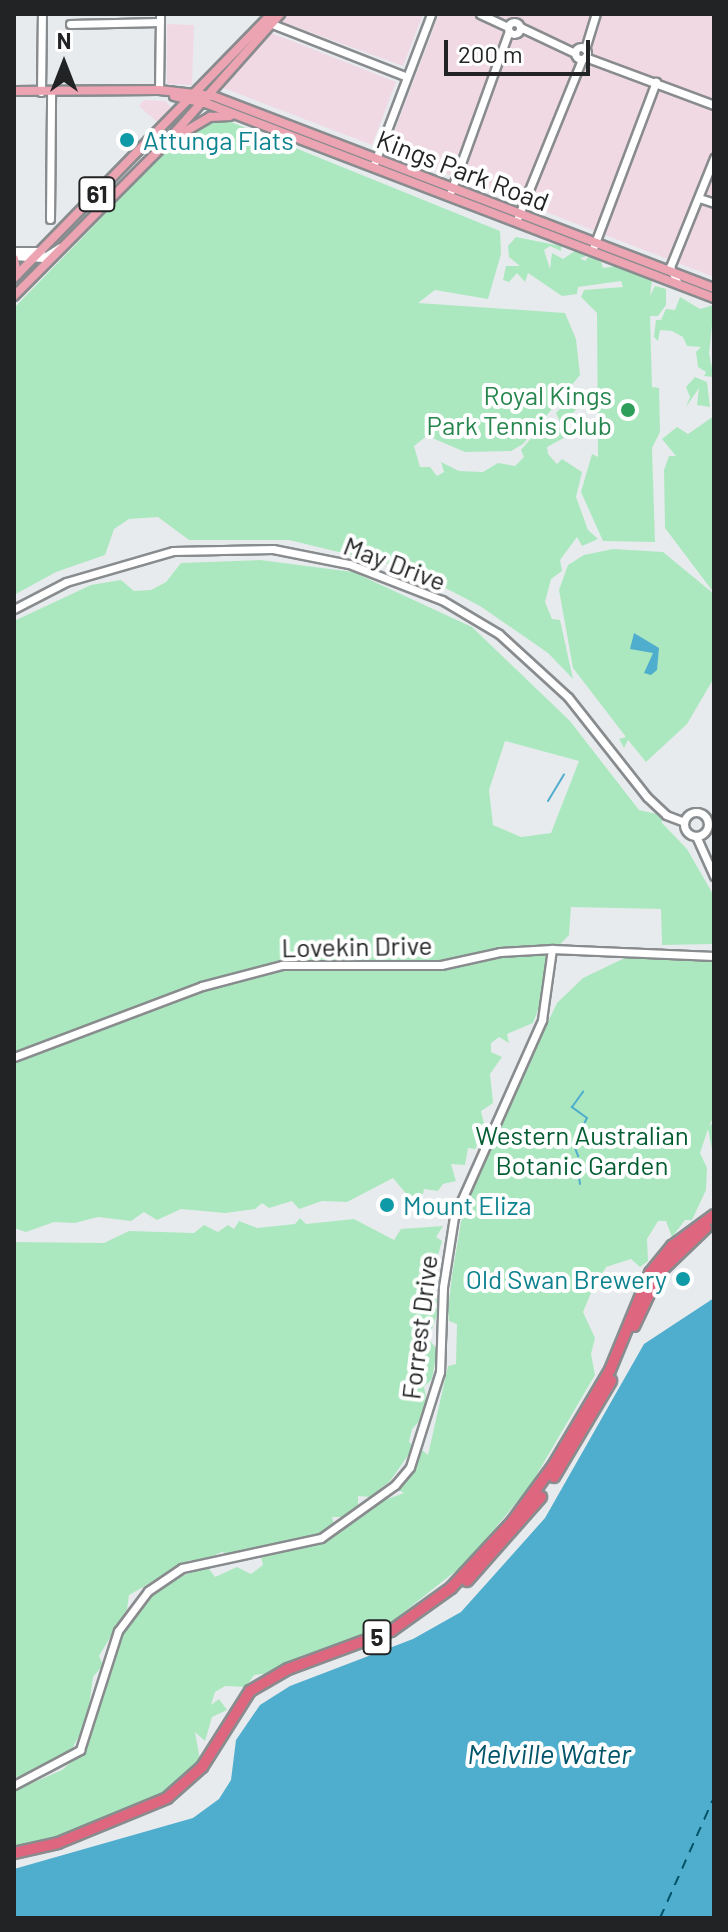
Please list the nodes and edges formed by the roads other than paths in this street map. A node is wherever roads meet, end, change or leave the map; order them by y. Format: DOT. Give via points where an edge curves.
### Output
graph roads {
  1 [pos="42,14"];
  2 [pos="280,14"];
  3 [pos="431,14"];
  4 [pos="480,14"];
  5 [pos="596,14"];
  6 [pos="160,18"];
  7 [pos="269,20"];
  8 [pos="70,24"];
  9 [pos="513,26"];
  10 [pos="579,52"];
  11 [pos="219,76"];
  12 [pos="407,77"];
  13 [pos="656,82"];
  14 [pos="14,91"];
  15 [pos="46,92"];
  16 [pos="163,93"];
  17 [pos="198,96"];
  18 [pos="222,99"];
  19 [pos="714,105"];
  20 [pos="172,118"];
  21 [pos="265,126"];
  22 [pos="162,147"];
  23 [pos="714,158"];
  24 [pos="374,162"];
  25 [pos="450,192"];
  26 [pos="699,198"];
  27 [pos="714,203"];
  28 [pos="520,213"];
  29 [pos="50,219"];
  30 [pos="516,222"];
  31 [pos="65,244"];
  32 [pos="594,246"];
  33 [pos="38,254"];
  34 [pos="14,255"];
  35 [pos="671,272"];
  36 [pos="655,276"];
  37 [pos="15,277"];
  38 [pos="678,285"];
  39 [pos="714,288"];
  40 [pos="14,296"];
  41 [pos="714,298"];
  42 [pos="14,609"];
  43 [pos="684,822"];
  44 [pos="711,827"];
  45 [pos="696,836"];
  46 [pos="714,876"];
  47 [pos="552,949"];
  48 [pos="714,956"];
  49 [pos="14,1057"];
  50 [pos="714,1215"];
  51 [pos="714,1222"];
  52 [pos="14,1785"];
  53 [pos="14,1855"];
  1 -- 15 [label="street"];
  2 -- 7 [label="main road, 61"];
  3 -- 12 [label="street"];
  4 -- 9 [label="street"];
  5 -- 10 [label="street"];
  6 -- 8 [label="street"];
  6 -- 16 [label="street"];
  7 -- 11 [label="main road, 61"];
  7 -- 12 [label="street"];
  7 -- 17 [label="main road, 61"];
  9 -- 10 [label="street"];
  9 -- 25 [label="street"];
  10 -- 13 [label="street"];
  10 -- 28 [label="street"];
  11 -- 17 [label="main road, 61"];
  11 -- 18 [label="main road" via="216,89"];
  12 -- 24 [label="street"];
  13 -- 19 [label="street"];
  13 -- 32 [label="street"];
  14 -- 15 [label="main road"];
  15 -- 16 [label="main road"];
  15 -- 29 [label="street"];
  16 -- 17 [label="main road"];
  16 -- 20 [label="main road" via="176,105"];
  17 -- 18 [label="main road, Kings Park Road"];
  17 -- 20 [label="main road, 61"];
  17 -- 21 [label="main road, Kings Park Road"];
  17 -- 22 [label="main road, 61"];
  18 -- 24 [label="main road, Kings Park Road"];
  20 -- 33 [label="main road, 61"];
  21 -- 22 [label="main road" via="213,115"];
  21 -- 24 [label="main road, Kings Park Road"];
  22 -- 31 [label="main road, 61"];
  23 -- 26 [label="street"];
  24 -- 25 [label="main road, Kings Park Road"];
  25 -- 28 [label="main road, Kings Park Road"];
  25 -- 30 [label="main road, Kings Park Road"];
  26 -- 27 [label="street"];
  26 -- 35 [label="street"];
  28 -- 30 [label="street"];
  28 -- 32 [label="main road, Kings Park Road"];
  30 -- 32 [label="main road, Kings Park Road"];
  31 -- 33 [label="street" via="46,257"];
  31 -- 40 [label="main road, 61"];
  32 -- 35 [label="main road, Kings Park Road"];
  32 -- 36 [label="main road, Kings Park Road"];
  33 -- 34 [label="street"];
  33 -- 37 [label="main road, 61"];
  34 -- 37 [label="main road"];
  35 -- 36 [label="street"];
  35 -- 38 [label="street"];
  35 -- 39 [label="main road, Kings Park Road"];
  36 -- 38 [label="main road, Kings Park Road"];
  38 -- 41 [label="main road, Kings Park Road"];
  42 -- 43 [label="street, May Drive" via="66,582 173,551 273,549 349,564 419,589 499,634 568,697 647,797 666,815"];
  43 -- 44 [label="street" via="700,813"];
  43 -- 45 [label="street"];
  44 -- 45 [label="street"];
  45 -- 46 [label="street"];
  47 -- 48 [label="street, Lovekin Drive"];
  47 -- 49 [label="street, Lovekin Drive" via="500,952 441,965 282,965 202,986"];
  47 -- 52 [label="street, Forrest Drive" via="542,1020 454,1217 437,1387 410,1467 395,1485 321,1538 182,1568 148,1591 118,1631 80,1750"];
  50 -- 53 [label="highway, 5" via="672,1246 650,1273 610,1370 553,1466 512,1522 451,1588 391,1631 288,1669 250,1691 202,1767 167,1798 58,1843"];
  51 -- 53 [label="highway, 5" via="659,1273 593,1415 541,1497 451,1597 384,1641 266,1687 242,1710 207,1772 177,1800 81,1841"];
}
